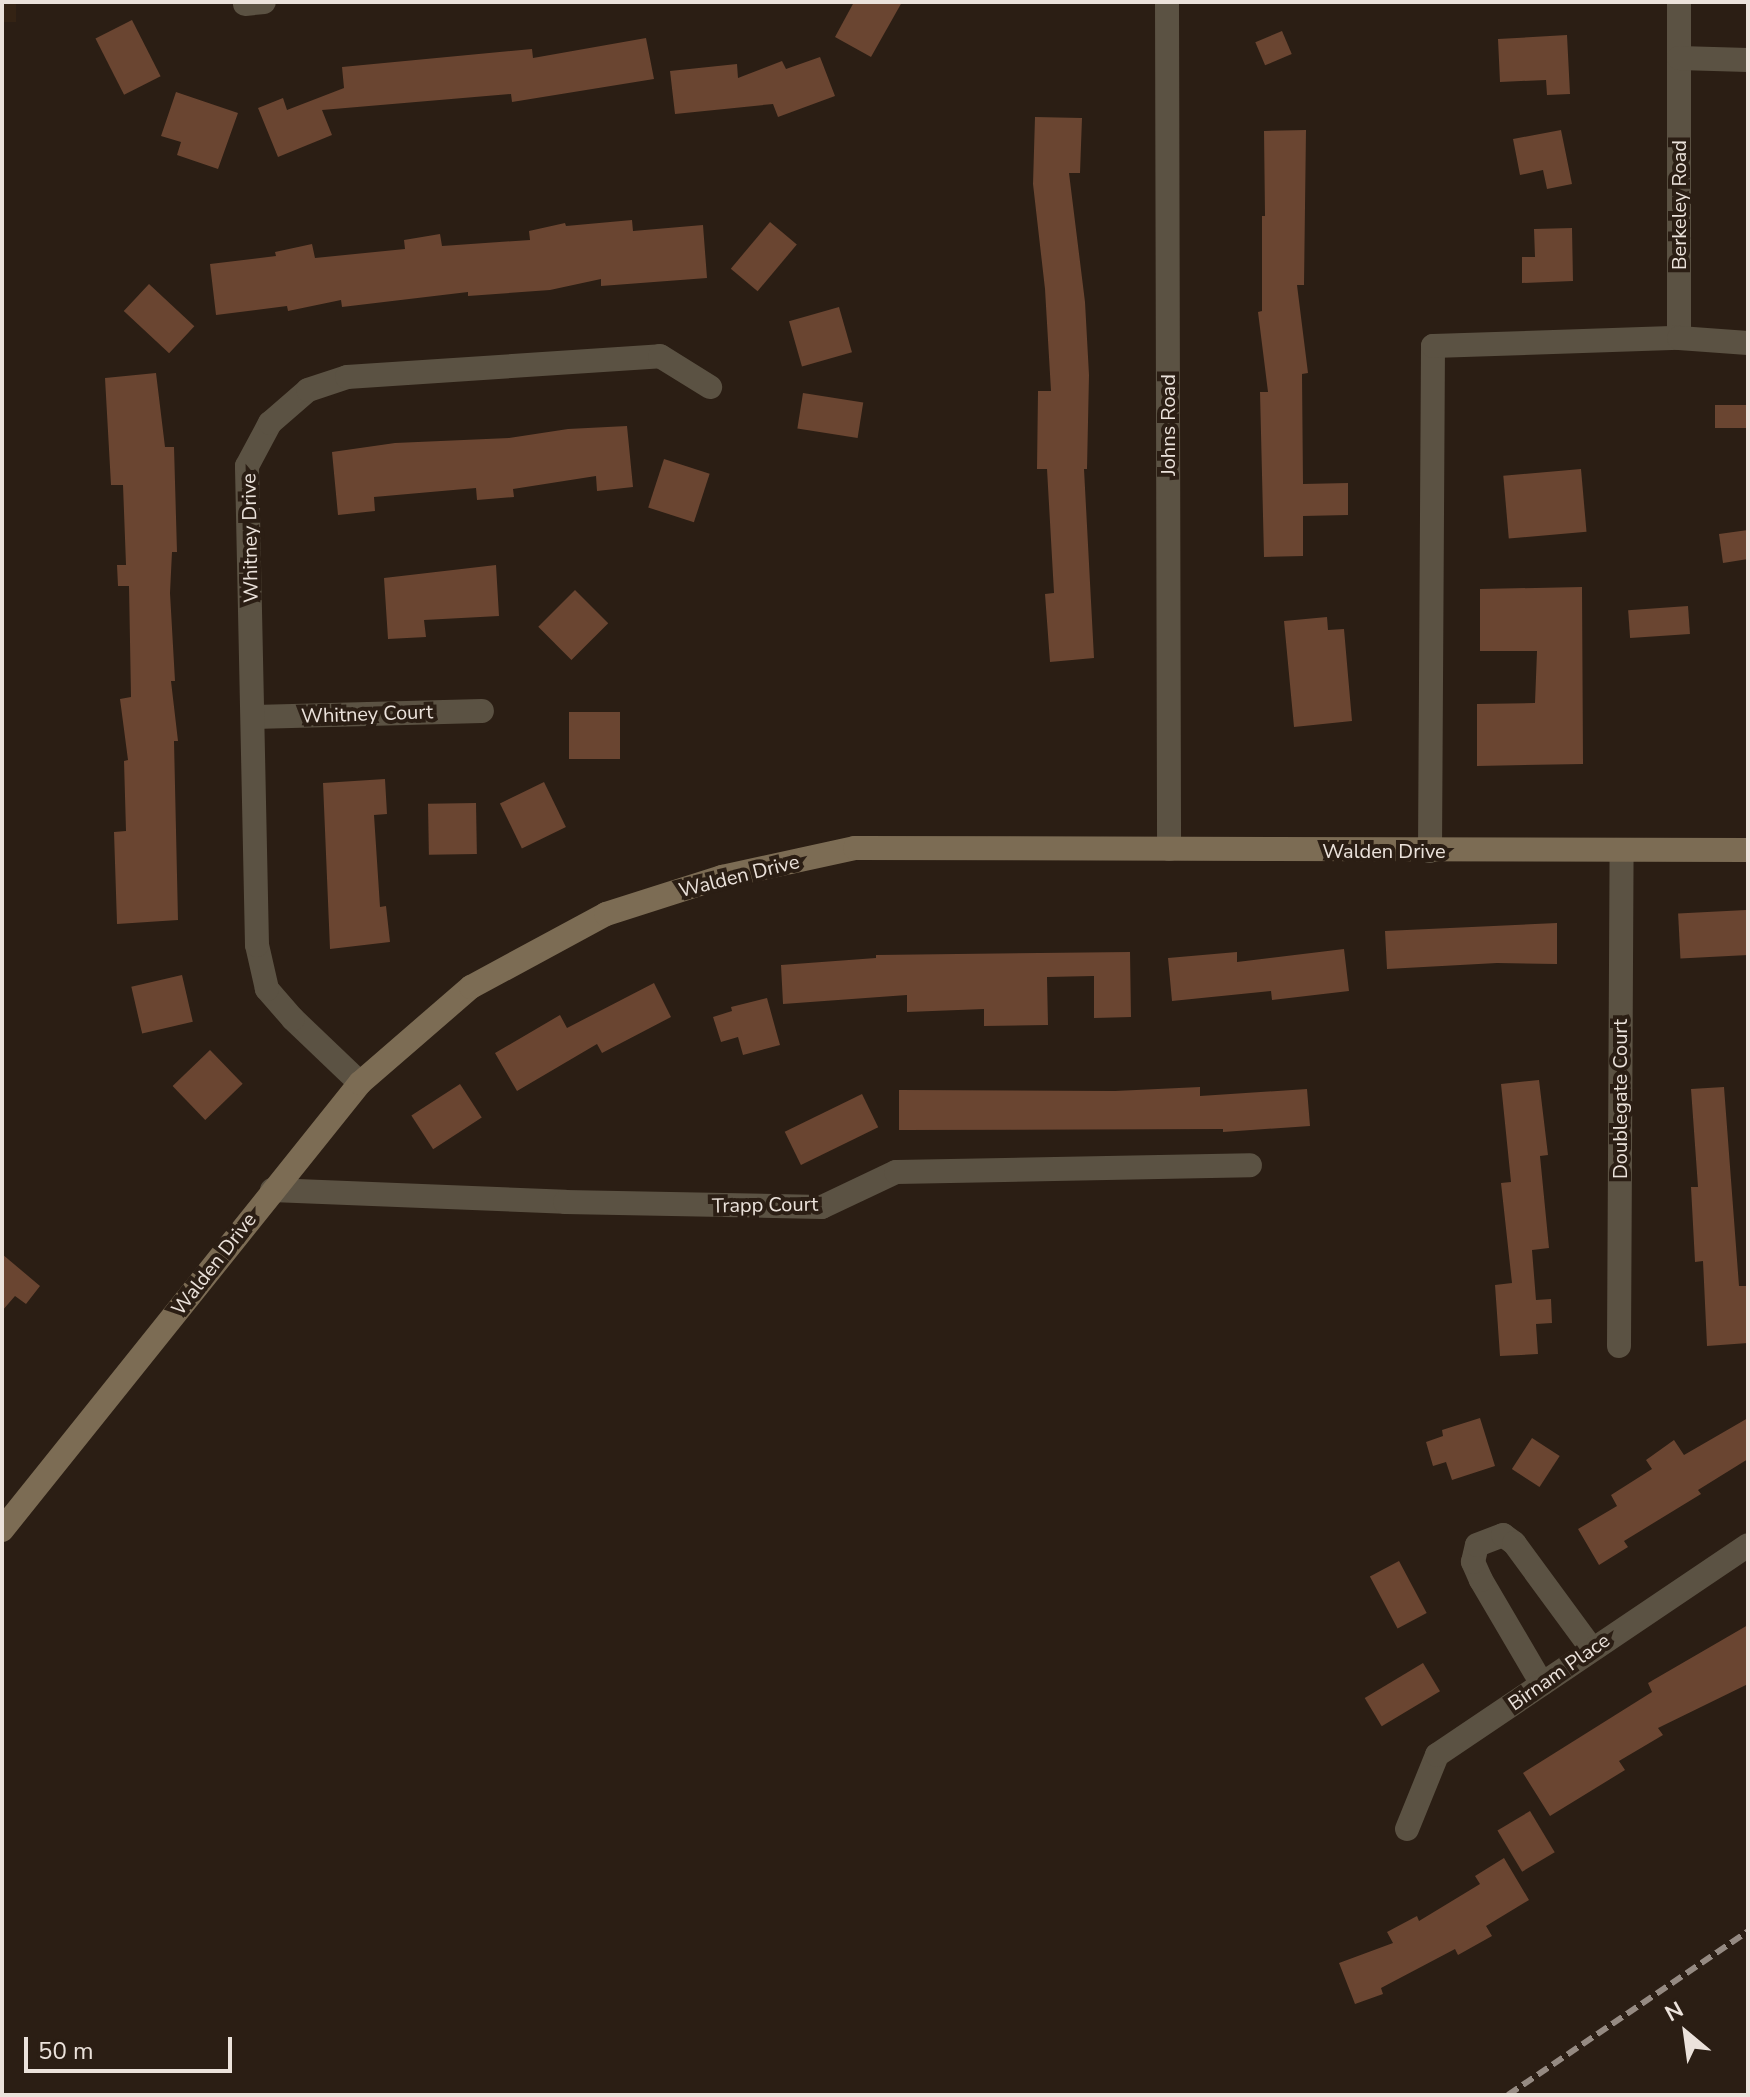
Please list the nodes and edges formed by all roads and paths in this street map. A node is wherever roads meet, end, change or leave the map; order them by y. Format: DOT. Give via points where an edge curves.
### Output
graph roads {
  1 [pos="1167,2"];
  2 [pos="1679,2"];
  3 [pos="1679,58"];
  4 [pos="1748,60"];
  5 [pos="1679,338"];
  6 [pos="1748,343"];
  7 [pos="710,387"];
  8 [pos="482,711"];
  9 [pos="253,717"];
  10 [pos="1169,849"];
  11 [pos="1748,850"];
  12 [pos="1430,851"];
  13 [pos="1622,852"];
  14 [pos="360,1083"];
  15 [pos="1250,1165"];
  16 [pos="272,1190"];
  17 [pos="1619,1346"];
  18 [pos="2,1530"];
  19 [pos="1748,1545"];
  20 [pos="1592,1649"];
  21 [pos="1542,1684"];
  22 [pos="1407,1829"];
  1 -- 10 [label="street, Johns Road"];
  2 -- 3 [label="street, Berkeley Road"];
  3 -- 4 [label="street"];
  3 -- 5 [label="street, Berkeley Road"];
  5 -- 6 [label="street"];
  5 -- 12 [label="street" via="1433,346"];
  7 -- 9 [label="street, Whitney Drive" via="660,356 347,377 308,390 270,423 247,466"];
  8 -- 9 [label="street, Whitney Court"];
  9 -- 14 [label="street, Whitney Drive" via="257,945 267,989"];
  10 -- 12 [label="street, Walden Drive"];
  10 -- 14 [label="street, Walden Drive" via="855,848 722,877 606,914 471,987"];
  11 -- 13 [label="street, Walden Drive"];
  12 -- 13 [label="street, Walden Drive"];
  13 -- 17 [label="street, Doublegate Court"];
  14 -- 16 [label="street, Walden Drive"];
  15 -- 16 [label="street, Trapp Court" via="896,1172 822,1207"];
  16 -- 18 [label="street, Walden Drive"];
  19 -- 20 [label="street, Birnam Place"];
  20 -- 21 [label="street, Birnam Place"];
  20 -- 21 [label="street" via="1514,1543 1503,1535 1477,1545 1473,1562 1481,1580"];
  21 -- 22 [label="street, Birnam Place" via="1437,1755"];
}
